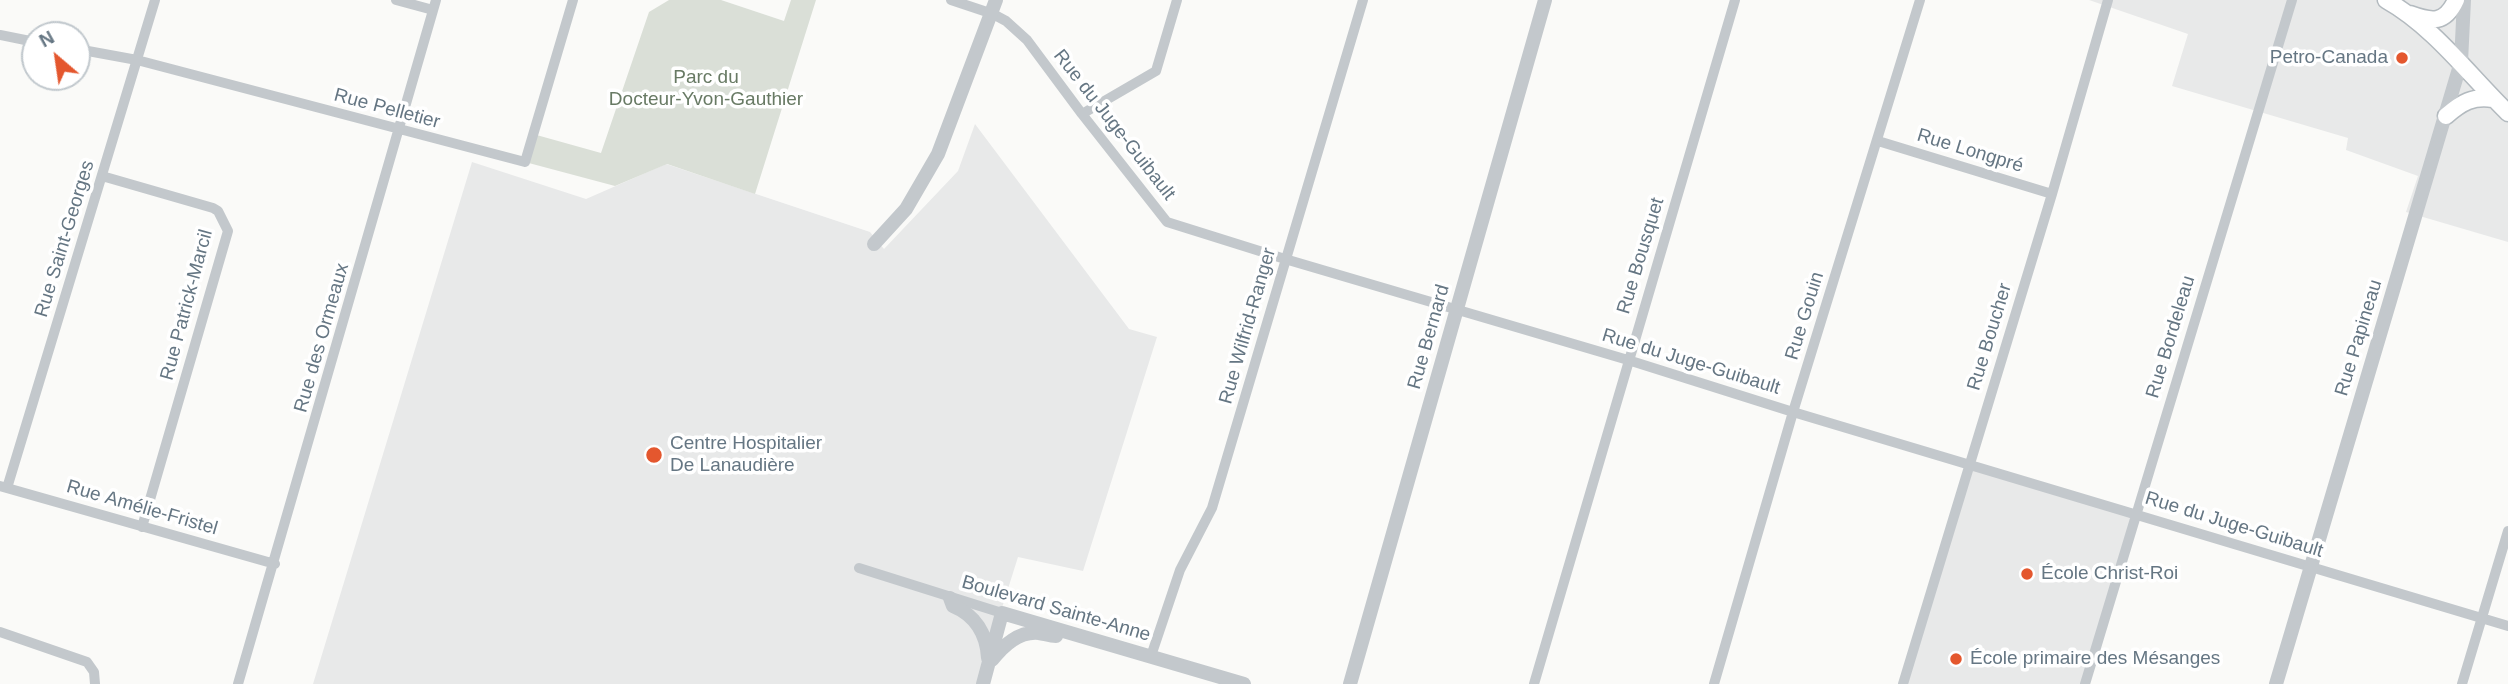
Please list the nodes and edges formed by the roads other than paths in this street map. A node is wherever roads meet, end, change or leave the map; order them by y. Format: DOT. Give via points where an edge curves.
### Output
graph roads {
  1 [pos="155,0"];
  2 [pos="396,0"];
  3 [pos="573,0"];
  4 [pos="951,0"];
  5 [pos="1177,0"];
  6 [pos="1363,0"];
  7 [pos="1545,0"];
  8 [pos="1735,0"];
  9 [pos="1920,0"];
  10 [pos="2108,0"];
  11 [pos="2292,0"];
  12 [pos="2386,0"];
  13 [pos="2456,0"];
  14 [pos="2464,0"];
  15 [pos="434,5"];
  16 [pos="994,7"];
  17 [pos="2404,12"];
  18 [pos="0,35"];
  19 [pos="21,39"];
  20 [pos="91,52"];
  21 [pos="137,60"];
  22 [pos="2461,62"];
  23 [pos="2493,99"];
  24 [pos="2508,113"];
  25 [pos="1082,114"];
  26 [pos="2446,116"];
  27 [pos="400,131"];
  28 [pos="1878,141"];
  29 [pos="102,176"];
  30 [pos="2052,194"];
  31 [pos="874,244"];
  32 [pos="1285,259"];
  33 [pos="1457,310"];
  34 [pos="1628,360"];
  35 [pos="1793,412"];
  36 [pos="1969,464"];
  37 [pos="4,487"];
  38 [pos="2136,514"];
  39 [pos="142,527"];
  40 [pos="2508,531"];
  41 [pos="275,564"];
  42 [pos="2311,567"];
  43 [pos="859,568"];
  44 [pos="950,598"];
  45 [pos="1002,613"];
  46 [pos="2481,618"];
  47 [pos="2508,626"];
  48 [pos="0,632"];
  49 [pos="1080,635"];
  50 [pos="1151,656"];
  51 [pos="988,666"];
  52 [pos="983,683"];
  53 [pos="96,684"];
  54 [pos="239,684"];
  55 [pos="1244,684"];
  56 [pos="1350,684"];
  57 [pos="1534,684"];
  58 [pos="1714,684"];
  59 [pos="1903,684"];
  60 [pos="2085,684"];
  61 [pos="2276,684"];
  62 [pos="2462,684"];
  1 -- 21 [label="street, Rue Saint-Georges"];
  2 -- 15 [label="street"];
  3 -- 27 [label="street, Rue Pelletier" via="525,162"];
  4 -- 16 [label="street, Rue du Juge-Guibault"];
  5 -- 25 [label="street" via="1156,71"];
  6 -- 32 [label="street, Rue Wilfrid-Ranger"];
  7 -- 33 [label="street, Rue Bernard"];
  8 -- 34 [label="street, Rue Bousquet"];
  9 -- 28 [label="street, Rue Gouin"];
  10 -- 30 [label="street, Rue Boucher"];
  11 -- 38 [label="street, Rue Bordeleau"];
  12 -- 17 [label="main road"];
  13 -- 17 [label="main road" via="2440,19"];
  14 -- 22 [label="street, Rue Papineau"];
  15 -- 27 [label="street, Rue des Ormeaux"];
  16 -- 25 [label="street, Rue du Juge-Guibault" via="1027,40"];
  16 -- 31 [label="street" via="933,163 906,209"];
  17 -- 22 [label="main road"];
  18 -- 19 [label="street"];
  20 -- 21 [label="street, Rue Pelletier"];
  21 -- 27 [label="street, Rue Pelletier"];
  21 -- 29 [label="street, Rue Saint-Georges"];
  22 -- 23 [label="main road"];
  22 -- 26 [label="street, Rue Papineau"];
  23 -- 24 [label="main road"];
  23 -- 26 [label="main road" via="2466,100"];
  25 -- 32 [label="street, Rue du Juge-Guibault" via="1167,222"];
  26 -- 42 [label="street, Rue Papineau"];
  27 -- 41 [label="street, Rue des Ormeaux"];
  28 -- 30 [label="street, Rue Longpré"];
  28 -- 35 [label="street, Rue Gouin"];
  29 -- 37 [label="street, Rue Saint-Georges"];
  29 -- 39 [label="street, Rue Patrick-Marcil" via="212,208 228,231"];
  30 -- 36 [label="street, Rue Boucher"];
  32 -- 33 [label="street, Rue du Juge-Guibault"];
  32 -- 50 [label="street, Rue Wilfrid-Ranger" via="1212,508 1180,570"];
  33 -- 34 [label="street, Rue du Juge-Guibault"];
  33 -- 56 [label="street, Rue Bernard"];
  34 -- 35 [label="street, Rue du Juge-Guibault"];
  34 -- 57 [label="street, Rue Bousquet"];
  35 -- 36 [label="street, Rue du Juge-Guibault"];
  35 -- 58 [label="street, Rue Gouin"];
  36 -- 38 [label="street, Rue du Juge-Guibault"];
  36 -- 59 [label="street, Rue Boucher"];
  37 -- 39 [label="street, Rue Amélie-Fristel"];
  38 -- 42 [label="street, Rue du Juge-Guibault"];
  38 -- 60 [label="street, Rue Bordeleau"];
  39 -- 41 [label="street, Rue Amélie-Fristel"];
  40 -- 46 [label="street"];
  41 -- 54 [label="street, Rue des Ormeaux"];
  42 -- 46 [label="street, Rue du Juge-Guibault"];
  42 -- 61 [label="street, Rue Papineau"];
  43 -- 44 [label="street, Boulevard Sainte-Anne"];
  44 -- 45 [label="street, Boulevard Sainte-Anne"];
  44 -- 51 [label="street" via="953,607 967,612 982,632"];
  45 -- 49 [label="street, Boulevard Sainte-Anne"];
  45 -- 51 [label="street"];
  46 -- 47 [label="street, Rue du Juge-Guibault"];
  46 -- 62 [label="street"];
  48 -- 53 [label="street" via="87,662"];
  49 -- 50 [label="street, Boulevard Sainte-Anne"];
  49 -- 52 [label="street" via="1018,636 997,654"];
  50 -- 55 [label="street, Boulevard Sainte-Anne"];
  51 -- 52 [label="street"];
}
